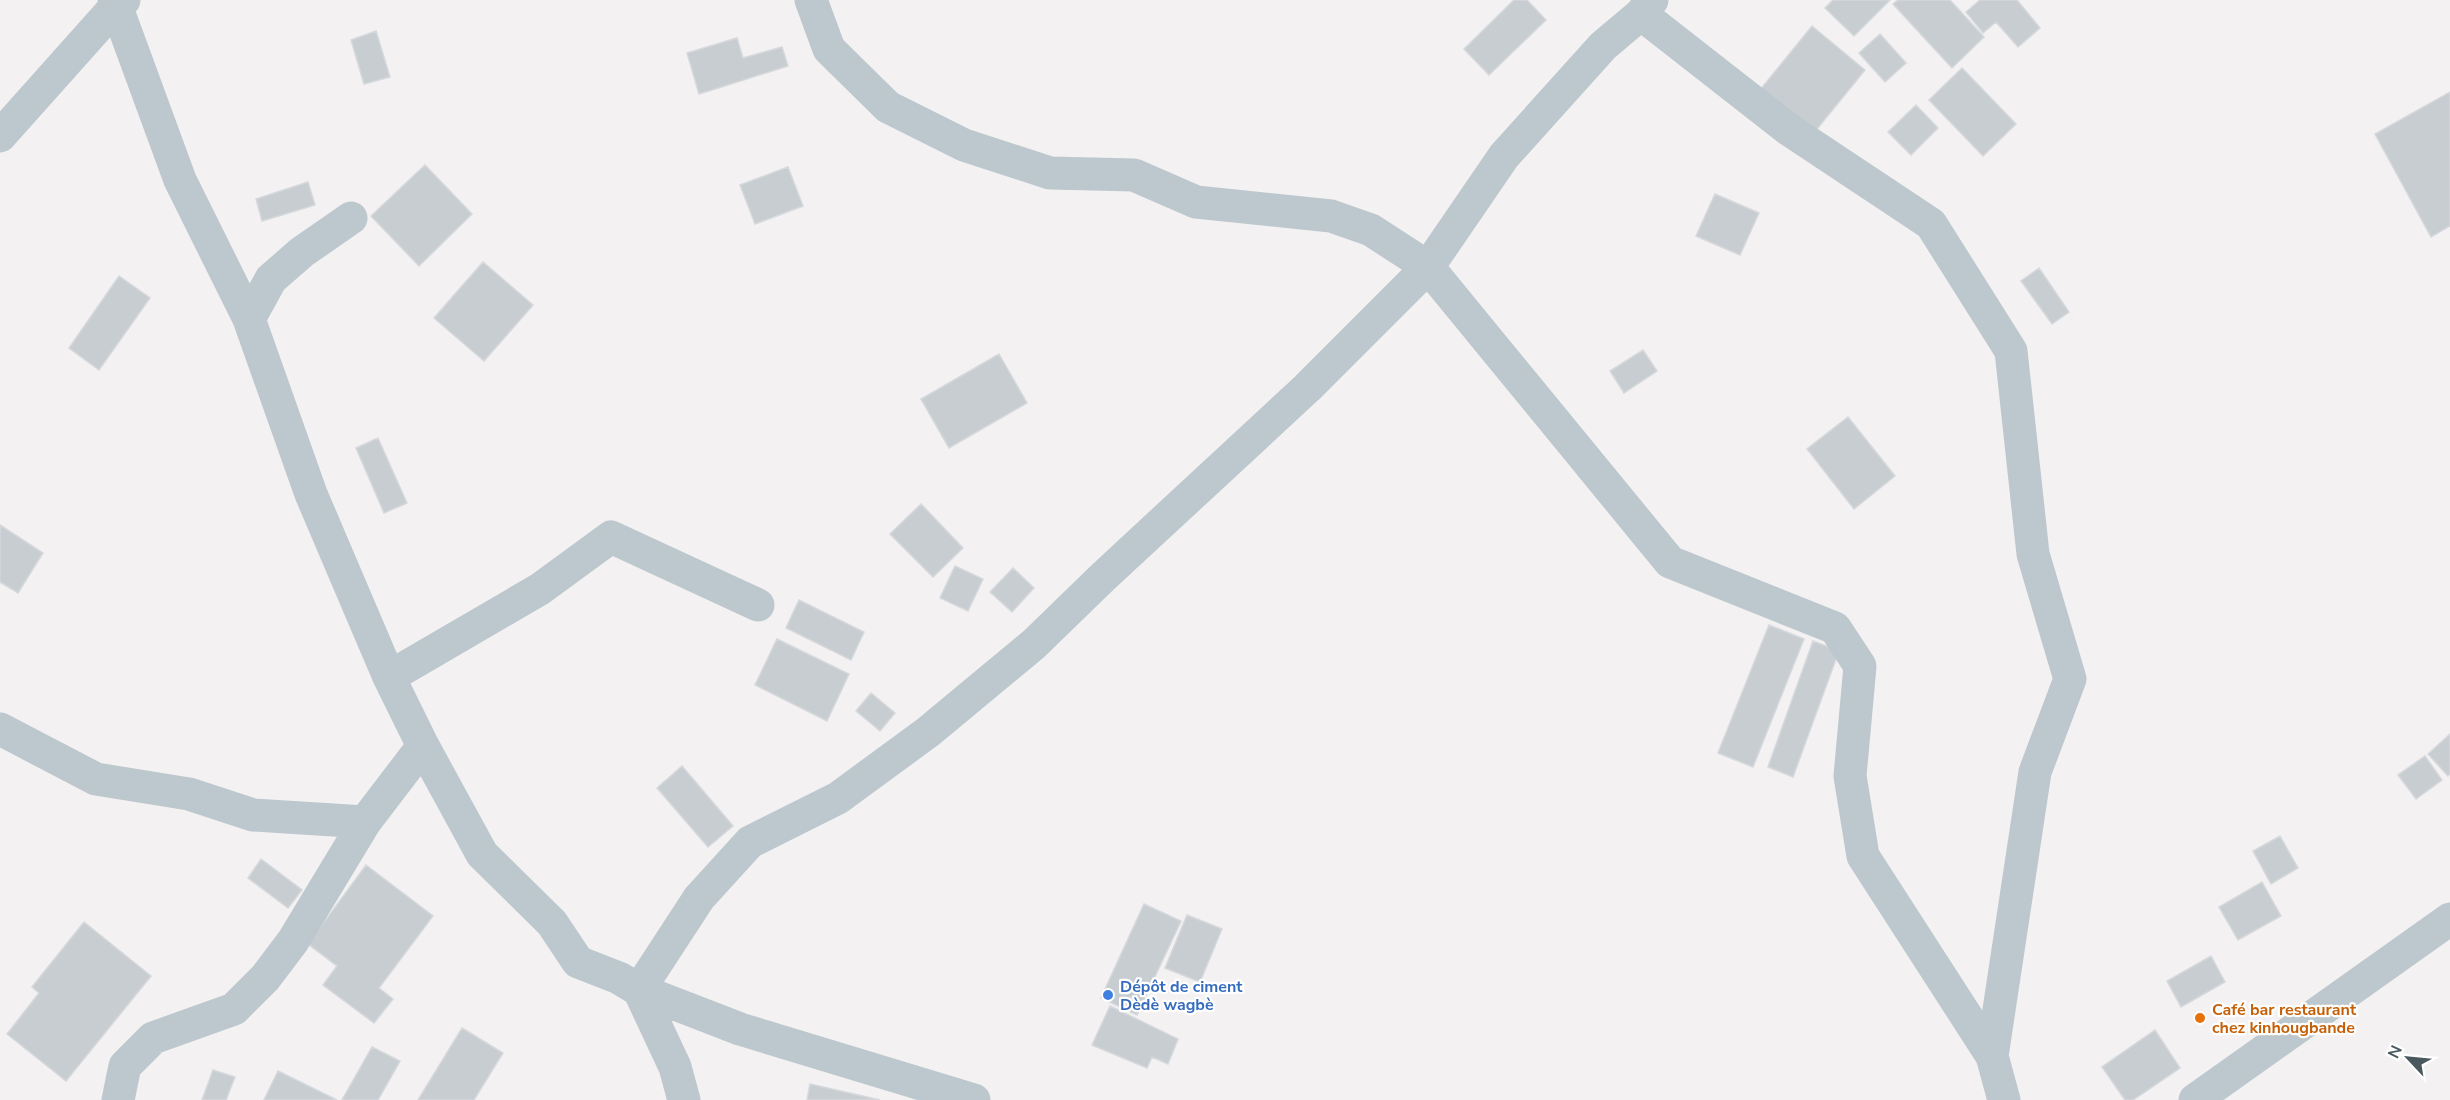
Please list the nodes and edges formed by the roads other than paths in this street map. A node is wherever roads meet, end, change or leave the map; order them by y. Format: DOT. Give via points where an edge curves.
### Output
graph roads {
  1 [pos="811,0"];
  2 [pos="118,2"];
  3 [pos="1647,7"];
  4 [pos="0,136"];
  5 [pos="351,218"];
  6 [pos="1428,267"];
  7 [pos="249,319"];
  8 [pos="758,605"];
  9 [pos="389,677"];
  10 [pos="0,729"];
  11 [pos="423,746"];
  12 [pos="365,822"];
  13 [pos="2450,919"];
  14 [pos="639,990"];
  15 [pos="1992,1056"];
  16 [pos="118,1100"];
  17 [pos="684,1100"];
  18 [pos="974,1100"];
  19 [pos="2004,1100"];
  20 [pos="2195,1100"];
  1 -- 6 [label="street" via="829,49 888,107 964,146 1050,172 1134,175 1196,202 1331,216 1371,230"];
  2 -- 4 [label="street"];
  2 -- 7 [label="street" via="180,180"];
  3 -- 6 [label="street" via="1603,46 1504,156"];
  3 -- 15 [label="street" via="1788,129 1931,224 2011,351 2033,554 2070,679 2035,772"];
  5 -- 7 [label="street" via="271,279"];
  6 -- 14 [label="street" via="1307,388 1034,644 928,732 838,798 750,842 699,898"];
  6 -- 15 [label="street" via="1670,562 1835,628 1860,666 1850,776 1863,856"];
  7 -- 9 [label="street" via="311,494"];
  8 -- 9 [label="street" via="611,537 540,589"];
  9 -- 11 [label="street"];
  10 -- 12 [label="street" via="96,779 189,794 253,815"];
  11 -- 12 [label="street"];
  11 -- 14 [label="street" via="482,854 552,923 578,962"];
  12 -- 16 [label="street" via="293,941 265,978 234,1009 153,1038 125,1066"];
  13 -- 20 [label="street"];
  14 -- 17 [label="street" via="675,1067"];
  14 -- 18 [label="street" via="740,1029"];
  15 -- 19 [label="street"];
}
